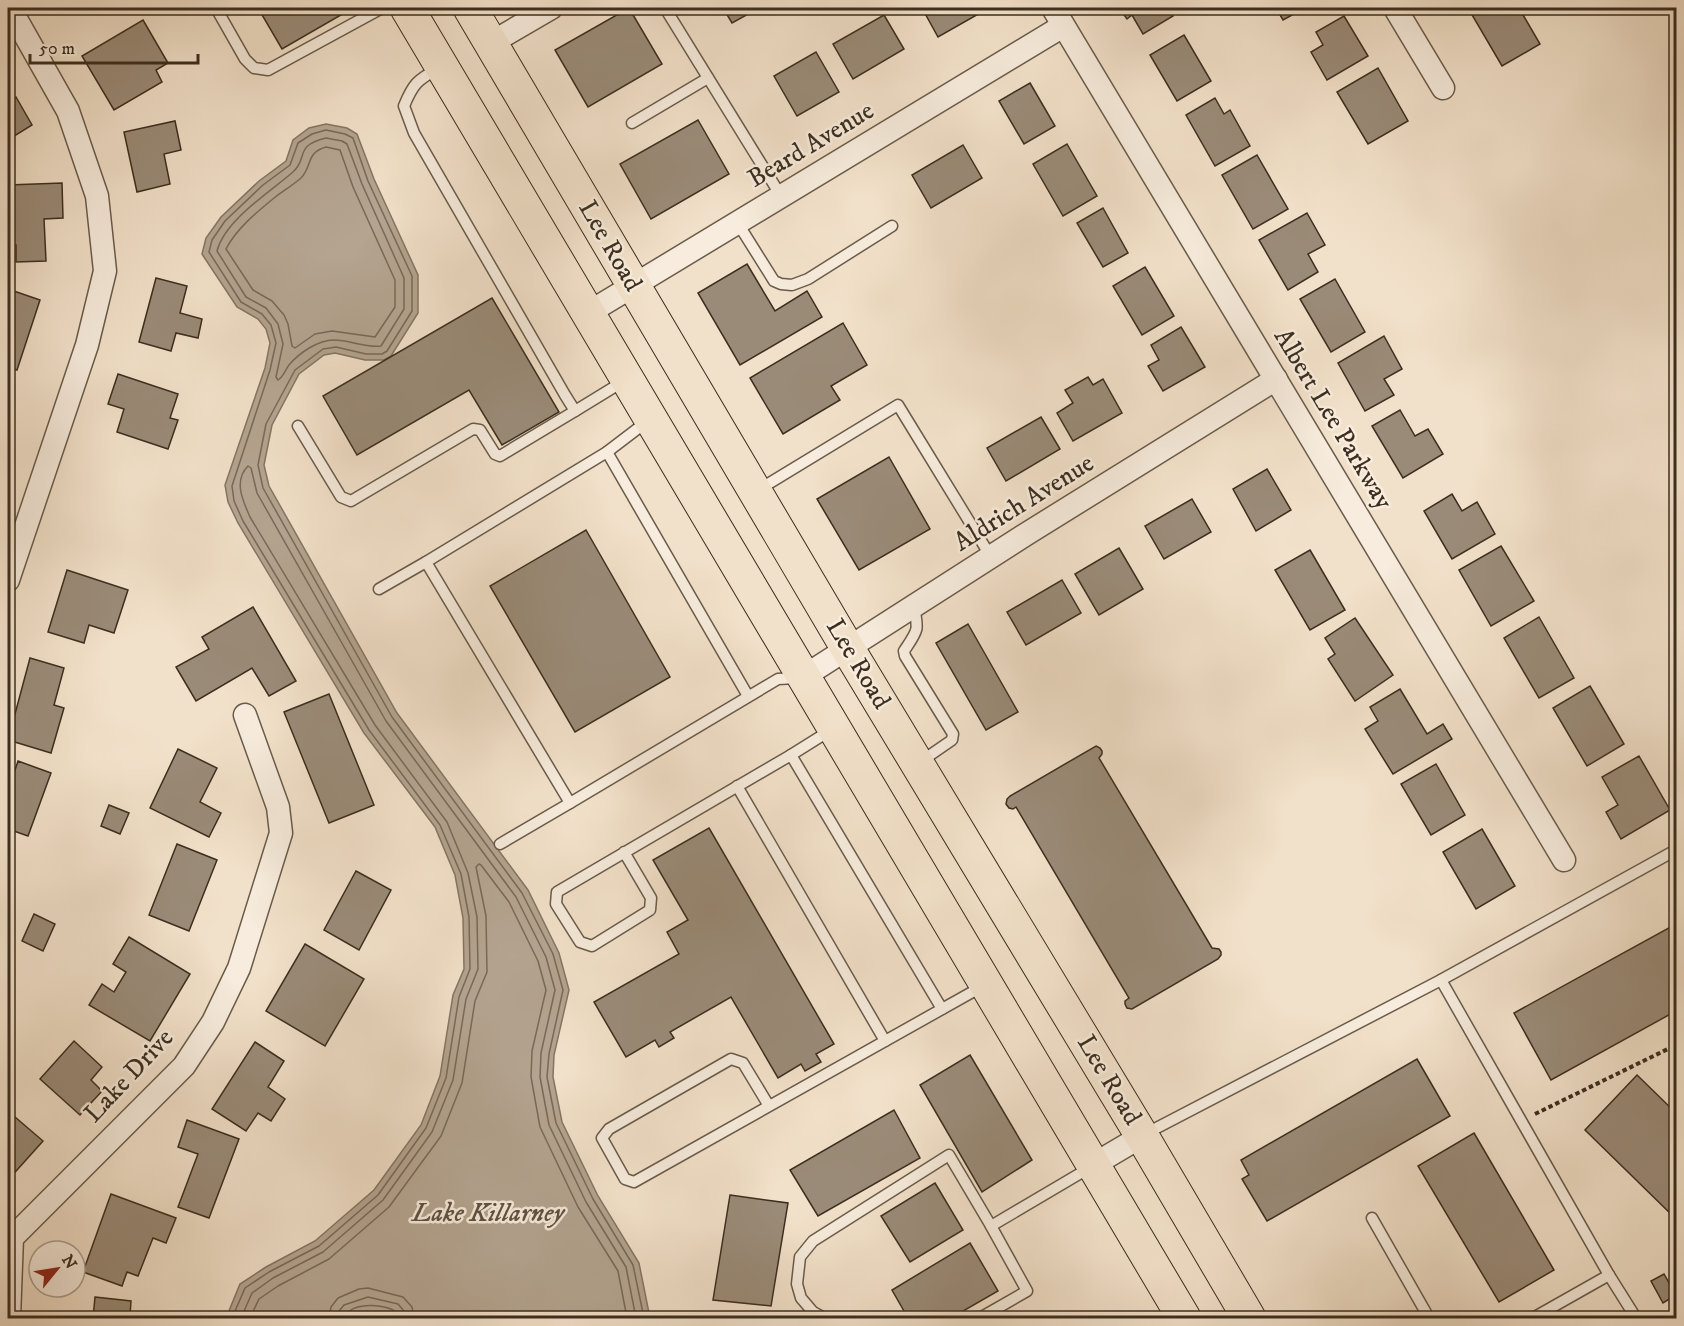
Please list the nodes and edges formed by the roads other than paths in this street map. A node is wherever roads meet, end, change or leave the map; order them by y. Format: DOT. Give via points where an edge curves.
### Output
graph roads {
  1 [pos="216,8"];
  2 [pos="382,8"];
  3 [pos="406,8"];
  4 [pos="470,8"];
  5 [pos="550,8"];
  6 [pos="665,8"];
  7 [pos="1395,8"];
  8 [pos="13,11"];
  9 [pos="1058,17"];
  10 [pos="491,43"];
  11 [pos="442,67"];
  12 [pos="708,78"];
  13 [pos="1443,88"];
  14 [pos="632,123"];
  15 [pos="781,196"];
  16 [pos="737,222"];
  17 [pos="892,226"];
  18 [pos="632,285"];
  19 [pos="588,313"];
  20 [pos="627,379"];
  21 [pos="1276,379"];
  22 [pos="575,411"];
  23 [pos="651,419"];
  24 [pos="298,426"];
  25 [pos="607,452"];
  26 [pos="755,491"];
  27 [pos="991,557"];
  28 [pos="426,562"];
  29 [pos="8,580"];
  30 [pos="379,589"];
  31 [pos="914,607"];
  32 [pos="848,649"];
  33 [pos="803,677"];
  34 [pos="748,696"];
  35 [pos="244,715"];
  36 [pos="834,728"];
  37 [pos="791,755"];
  38 [pos="918,764"];
  39 [pos="738,786"];
  40 [pos="570,803"];
  41 [pos="500,844"];
  42 [pos="1677,850"];
  43 [pos="624,852"];
  44 [pos="1564,861"];
  45 [pos="1441,980"];
  46 [pos="986,984"];
  47 [pos="942,1009"];
  48 [pos="885,1041"];
  49 [pos="769,1106"];
  50 [pos="1142,1136"];
  51 [pos="1094,1166"];
  52 [pos="1372,1218"];
  53 [pos="991,1226"];
  54 [pos="10,1238"];
  55 [pos="1609,1275"];
  56 [pos="9,1318"];
  57 [pos="824,1318"];
  58 [pos="980,1318"];
  59 [pos="1184,1318"];
  60 [pos="1249,1318"];
  61 [pos="1429,1318"];
  62 [pos="1533,1318"];
  63 [pos="1636,1318"];
  1 -- 2 [label="lane" via="245,59 254,68 268,70"];
  3 -- 11 [label="main road, Lee Road"];
  4 -- 10 [label="main road, Lee Road"];
  5 -- 10 [label="street"];
  6 -- 12 [label="lane"];
  7 -- 13 [label="street"];
  8 -- 29 [label="street" via="68,111 97,196 105,271 87,345"];
  9 -- 15 [label="street, Beard Avenue"];
  9 -- 21 [label="street, Albert Lee Parkway"];
  10 -- 18 [label="main road, Lee Road"];
  11 -- 19 [label="main road, Lee Road"];
  11 -- 22 [label="lane" via="423,76 412,87 404,106 407,115"];
  12 -- 14 [label="lane"];
  12 -- 15 [label="lane"];
  15 -- 16 [label="street, Beard Avenue"];
  16 -- 17 [label="lane" via="774,281 781,285 808,279"];
  16 -- 18 [label="street, Beard Avenue"];
  18 -- 19 [label="street, Beard Avenue"];
  18 -- 26 [label="main road, Lee Road"];
  19 -- 20 [label="main road, Lee Road"];
  20 -- 22 [label="lane"];
  20 -- 23 [label="main road, Lee Road"];
  21 -- 27 [label="street, Aldrich Avenue"];
  21 -- 44 [label="street, Albert Lee Parkway"];
  22 -- 24 [label="lane" via="500,456 480,430 473,429 351,501 341,497"];
  23 -- 25 [label="lane"];
  23 -- 33 [label="main road, Lee Road"];
  25 -- 28 [label="lane"];
  25 -- 34 [label="lane"];
  26 -- 27 [label="lane" via="898,405"];
  26 -- 32 [label="main road, Lee Road"];
  27 -- 31 [label="street, Aldrich Avenue"];
  28 -- 30 [label="lane"];
  28 -- 40 [label="lane"];
  31 -- 32 [label="street, Aldrich Avenue"];
  31 -- 38 [label="lane" via="917,632 904,651 905,656 953,734 952,740"];
  32 -- 33 [label="street, Aldrich Avenue"];
  32 -- 38 [label="main road, Lee Road"];
  33 -- 34 [label="lane" via="778,679"];
  33 -- 36 [label="main road, Lee Road"];
  34 -- 40 [label="lane"];
  35 -- 54 [label="street, Lake Drive" via="278,807 281,833 239,968 213,1022 184,1066"];
  36 -- 37 [label="lane"];
  36 -- 46 [label="main road, Lee Road"];
  37 -- 39 [label="lane"];
  37 -- 47 [label="lane"];
  38 -- 50 [label="main road, Lee Road"];
  39 -- 43 [label="lane"];
  39 -- 48 [label="lane"];
  40 -- 41 [label="lane"];
  42 -- 45 [label="lane"];
  43 -- 43 [label="lane" via="557,892 556,903 580,942 592,946 650,910 651,898"];
  45 -- 50 [label="lane"];
  45 -- 55 [label="lane"];
  46 -- 47 [label="lane"];
  46 -- 51 [label="main road, Lee Road"];
  47 -- 48 [label="lane"];
  48 -- 49 [label="lane"];
  49 -- 49 [label="lane" via="634,1182 625,1179 602,1138 609,1129 731,1059 743,1063"];
  50 -- 51 [label="street"];
  50 -- 60 [label="main road, Lee Road"];
  51 -- 53 [label="lane"];
  51 -- 59 [label="main road, Lee Road"];
  52 -- 61 [label="lane"];
  53 -- 57 [label="lane" via="949,1155 813,1241 800,1257 797,1284 801,1298"];
  53 -- 58 [label="lane" via="1027,1291"];
  54 -- 56 [label="street, Lake Drive"];
  55 -- 62 [label="lane"];
  55 -- 63 [label="lane"];
}
